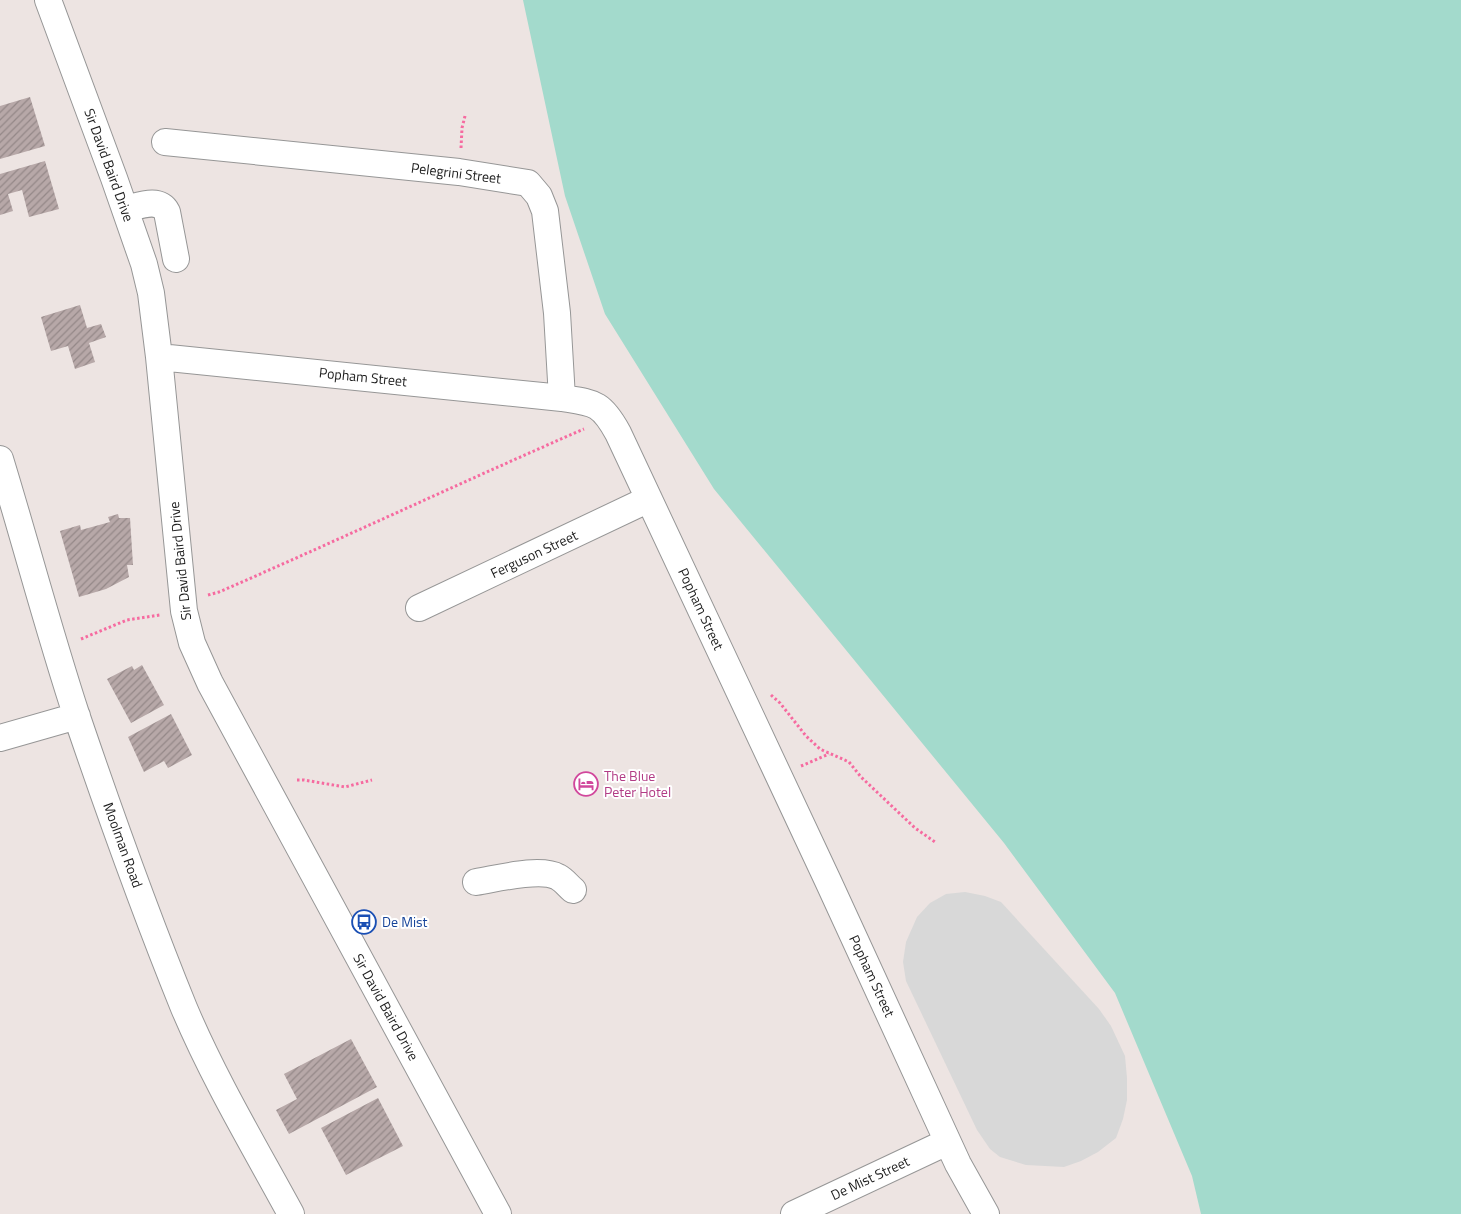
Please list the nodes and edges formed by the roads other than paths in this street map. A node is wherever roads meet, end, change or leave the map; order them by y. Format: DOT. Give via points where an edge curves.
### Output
graph roads {
  1 [pos="48,0"];
  2 [pos="165,142"];
  3 [pos="125,209"];
  4 [pos="176,258"];
  5 [pos="159,358"];
  6 [pos="562,398"];
  7 [pos="0,459"];
  8 [pos="649,499"];
  9 [pos="9,522"];
  10 [pos="419,608"];
  11 [pos="77,716"];
  12 [pos="0,738"];
  13 [pos="476,882"];
  14 [pos="573,890"];
  15 [pos="947,1142"];
  16 [pos="491,1210"];
  17 [pos="291,1214"];
  18 [pos="794,1214"];
  19 [pos="986,1214"];
  1 -- 3 [label="street, Sir David Baird Drive"];
  2 -- 6 [label="street, Pelegrini Street" via="459,172 528,183 539,196 545,211 557,313"];
  3 -- 4 [label="street" via="155,203 164,206"];
  3 -- 5 [label="street, Sir David Baird Drive" via="151,293"];
  5 -- 6 [label="street, Popham Street"];
  5 -- 16 [label="street, Sir David Baird Drive" via="184,611 192,643 210,683"];
  6 -- 8 [label="street, Popham Street" via="589,402 602,409"];
  7 -- 9 [label="street, Moolman Road"];
  8 -- 10 [label="street, Ferguson Street"];
  8 -- 15 [label="street, Popham Street"];
  9 -- 11 [label="street, Moolman Road" via="58,650"];
  11 -- 12 [label="street"];
  11 -- 17 [label="street, Moolman Road" via="185,1009 207,1057"];
  13 -- 14 [label="street" via="548,874 557,876"];
  15 -- 18 [label="street, De Mist Street"];
  15 -- 19 [label="street, Popham Street"];
}
